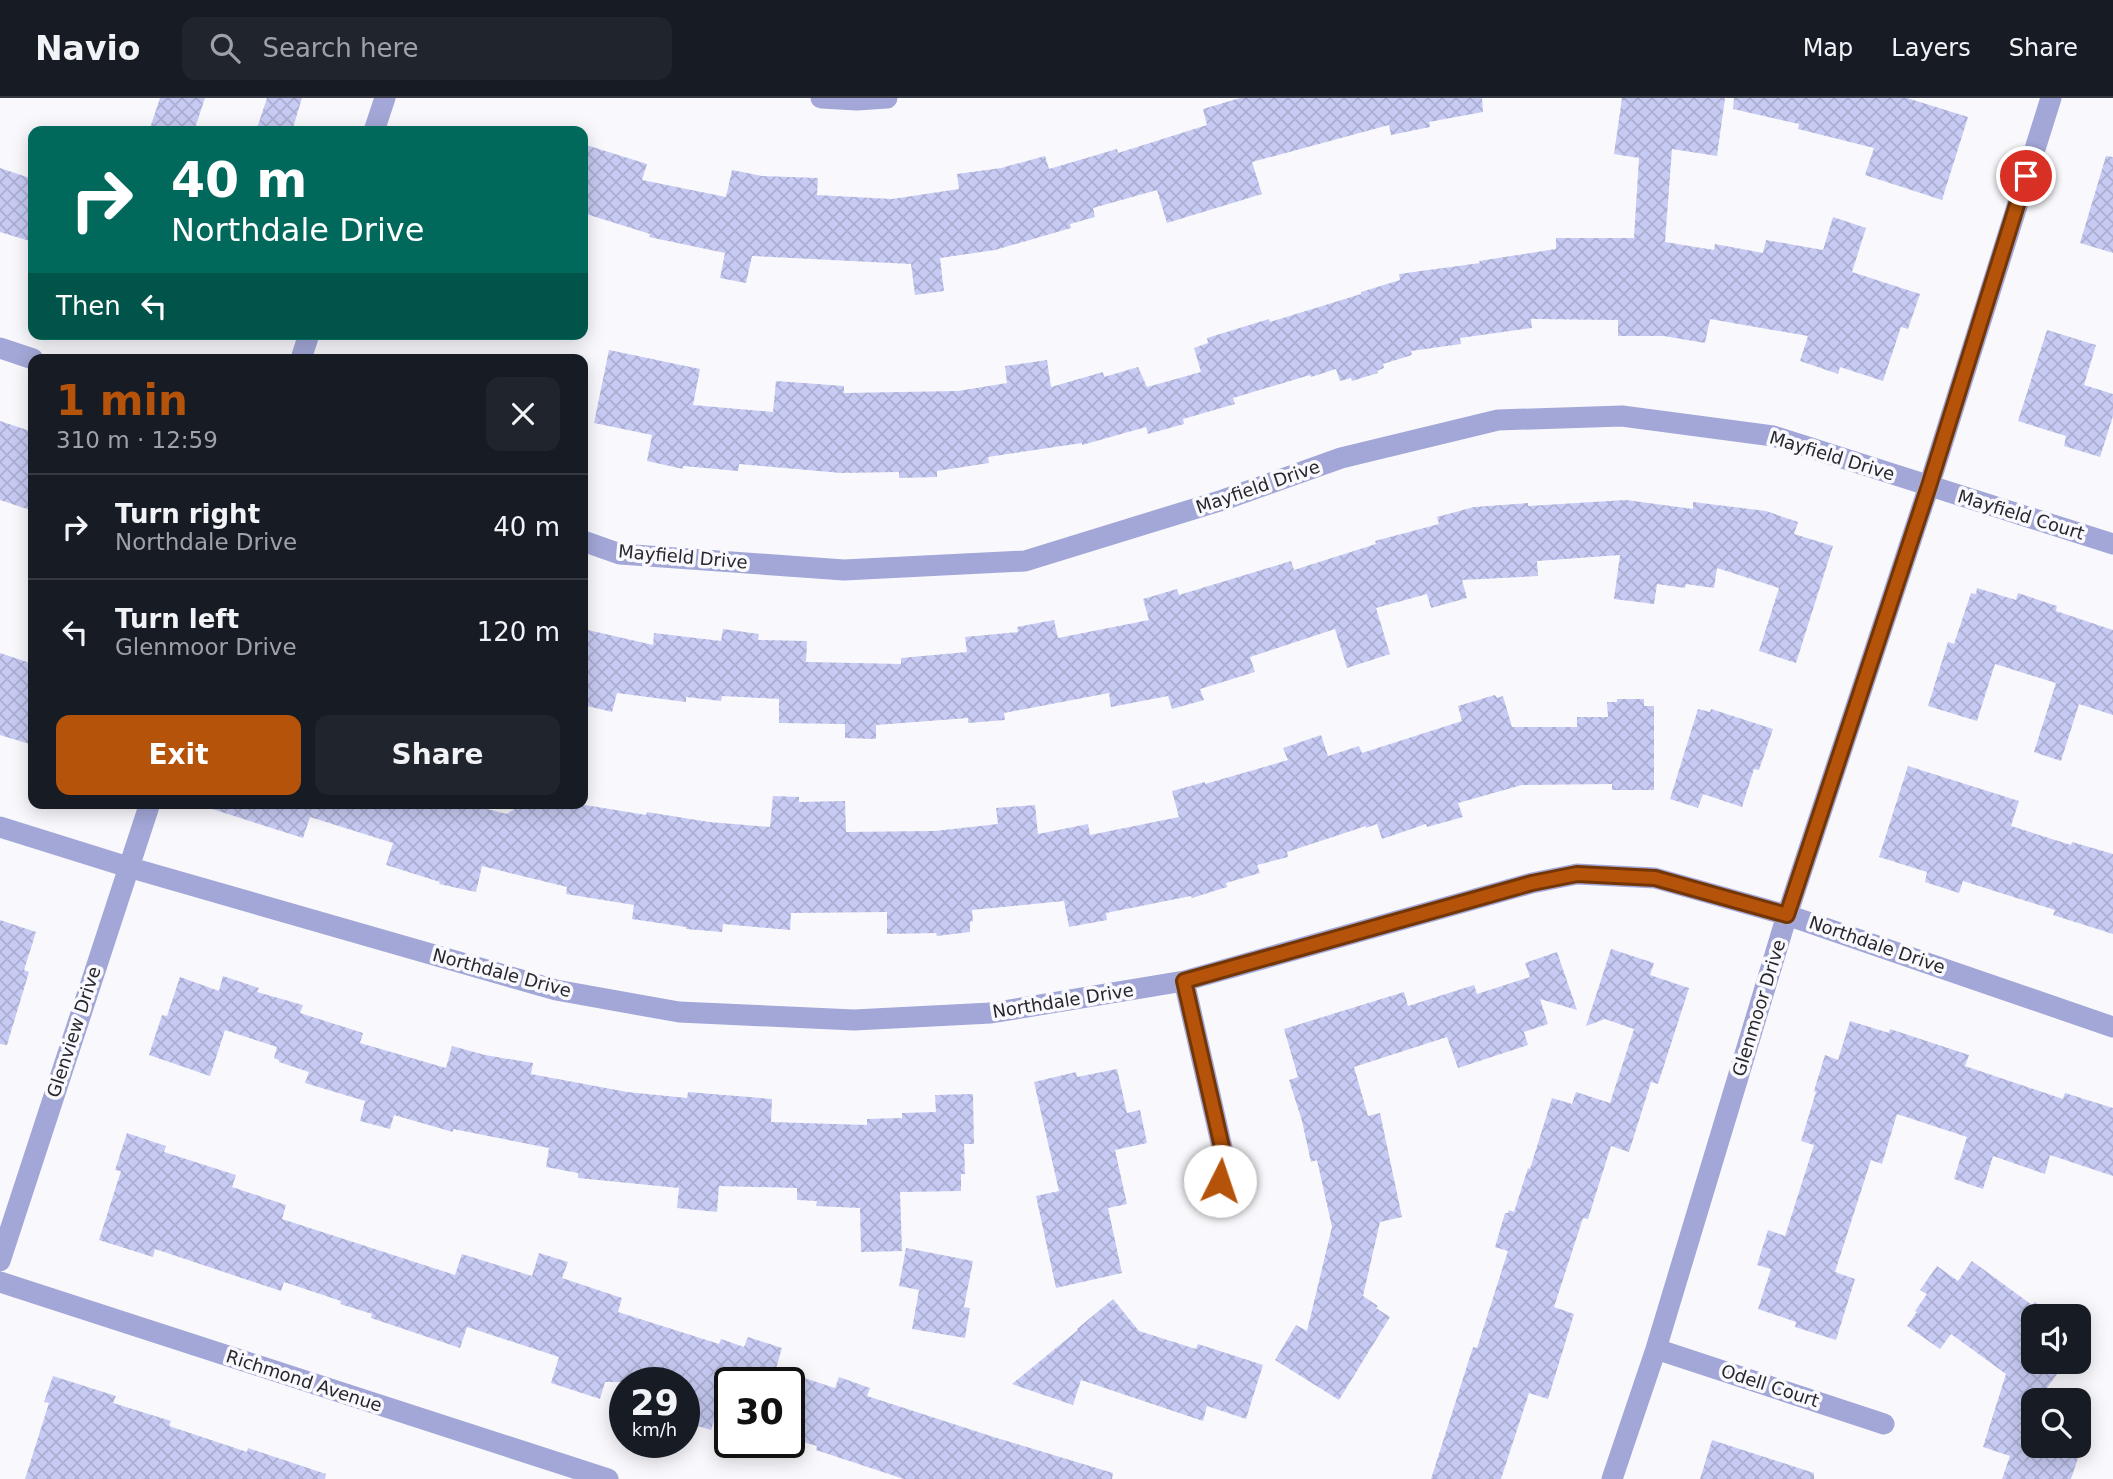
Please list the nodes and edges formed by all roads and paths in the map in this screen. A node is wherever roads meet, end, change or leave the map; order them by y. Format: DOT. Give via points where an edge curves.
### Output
graph roads {
  1 [pos="385,98"];
  2 [pos="821,98"];
  3 [pos="887,98"];
  4 [pos="2050,98"];
  5 [pos="376,126"];
  6 [pos="0,348"];
  7 [pos="28,357"];
  8 [pos="1929,486"];
  9 [pos="588,543"];
  10 [pos="2113,544"];
  11 [pos="148,809"];
  12 [pos="0,827"];
  13 [pos="128,867"];
  14 [pos="1787,915"];
  15 [pos="1184,981"];
  16 [pos="2113,1027"];
  17 [pos="1216,1207"];
  18 [pos="0,1261"];
  19 [pos="0,1282"];
  20 [pos="1656,1349"];
  21 [pos="1885,1424"];
  22 [pos="608,1479"];
  23 [pos="1612,1479"];
  1 -- 5 [label="street"];
  2 -- 3 [label="street"];
  4 -- 8 [label="street, Glenmoor Drive"];
  6 -- 7 [label="street"];
  8 -- 9 [label="street, Mayfield Drive" via="1773,436 1622,416 1498,420 1340,458 1223,500 1025,561 844,570 620,554"];
  8 -- 10 [label="street, Mayfield Court"];
  8 -- 14 [label="street, Glenmoor Drive"];
  11 -- 13 [label="street, Glenview Drive"];
  12 -- 13 [label="street, Northdale Drive"];
  13 -- 15 [label="street, Northdale Drive" via="556,990 679,1012 854,1020 991,1013"];
  13 -- 18 [label="street, Glenview Drive"];
  14 -- 15 [label="street, Northdale Drive" via="1655,878 1577,874"];
  14 -- 16 [label="street, Northdale Drive"];
  14 -- 20 [label="street, Glenmoor Drive"];
  15 -- 17 [label="street" via="1224,1156"];
  19 -- 22 [label="street, Richmond Avenue"];
  20 -- 21 [label="street, Odell Court"];
  20 -- 23 [label="street, Glenmoor Drive"];
}
